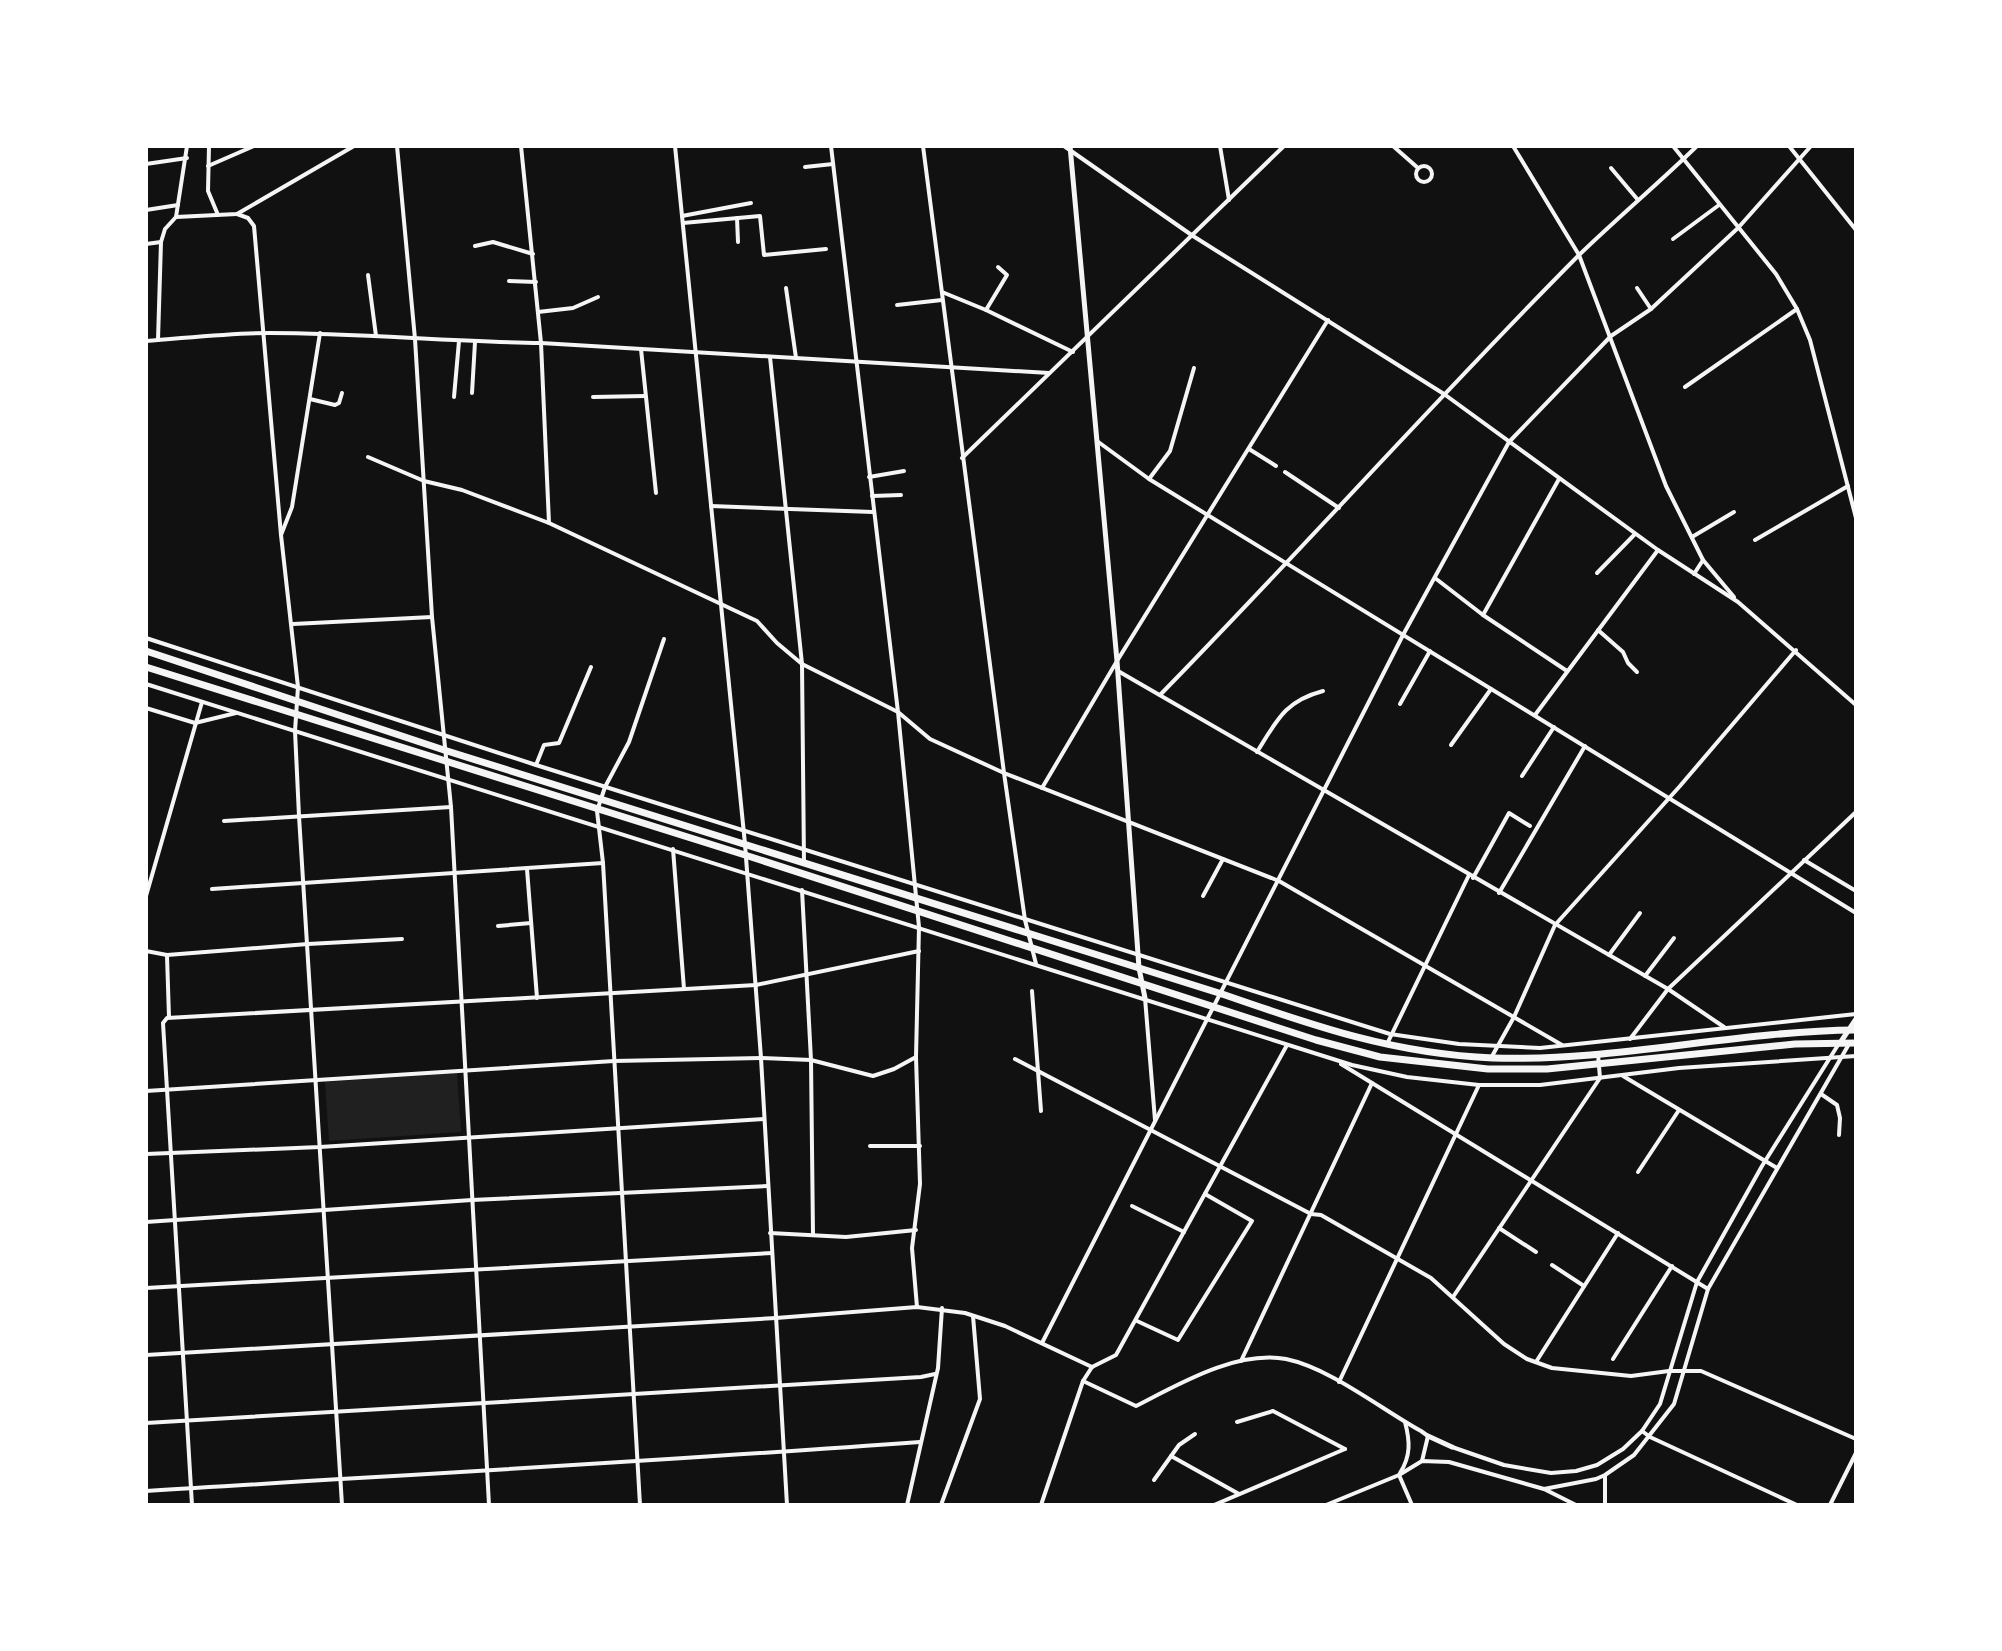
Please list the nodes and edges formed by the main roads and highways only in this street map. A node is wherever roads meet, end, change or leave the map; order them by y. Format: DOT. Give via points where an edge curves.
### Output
graph roads {
  1 [pos="146,651"];
  2 [pos="146,667"];
  3 [pos="1853,1031"];
  4 [pos="1853,1043"];
  1 -- 3 [label="highway" via="1386,1046 1491,1058 1598,1054 1794,1031"];
  2 -- 4 [label="highway" via="1380,1057 1488,1069 1547,1069"];
}
